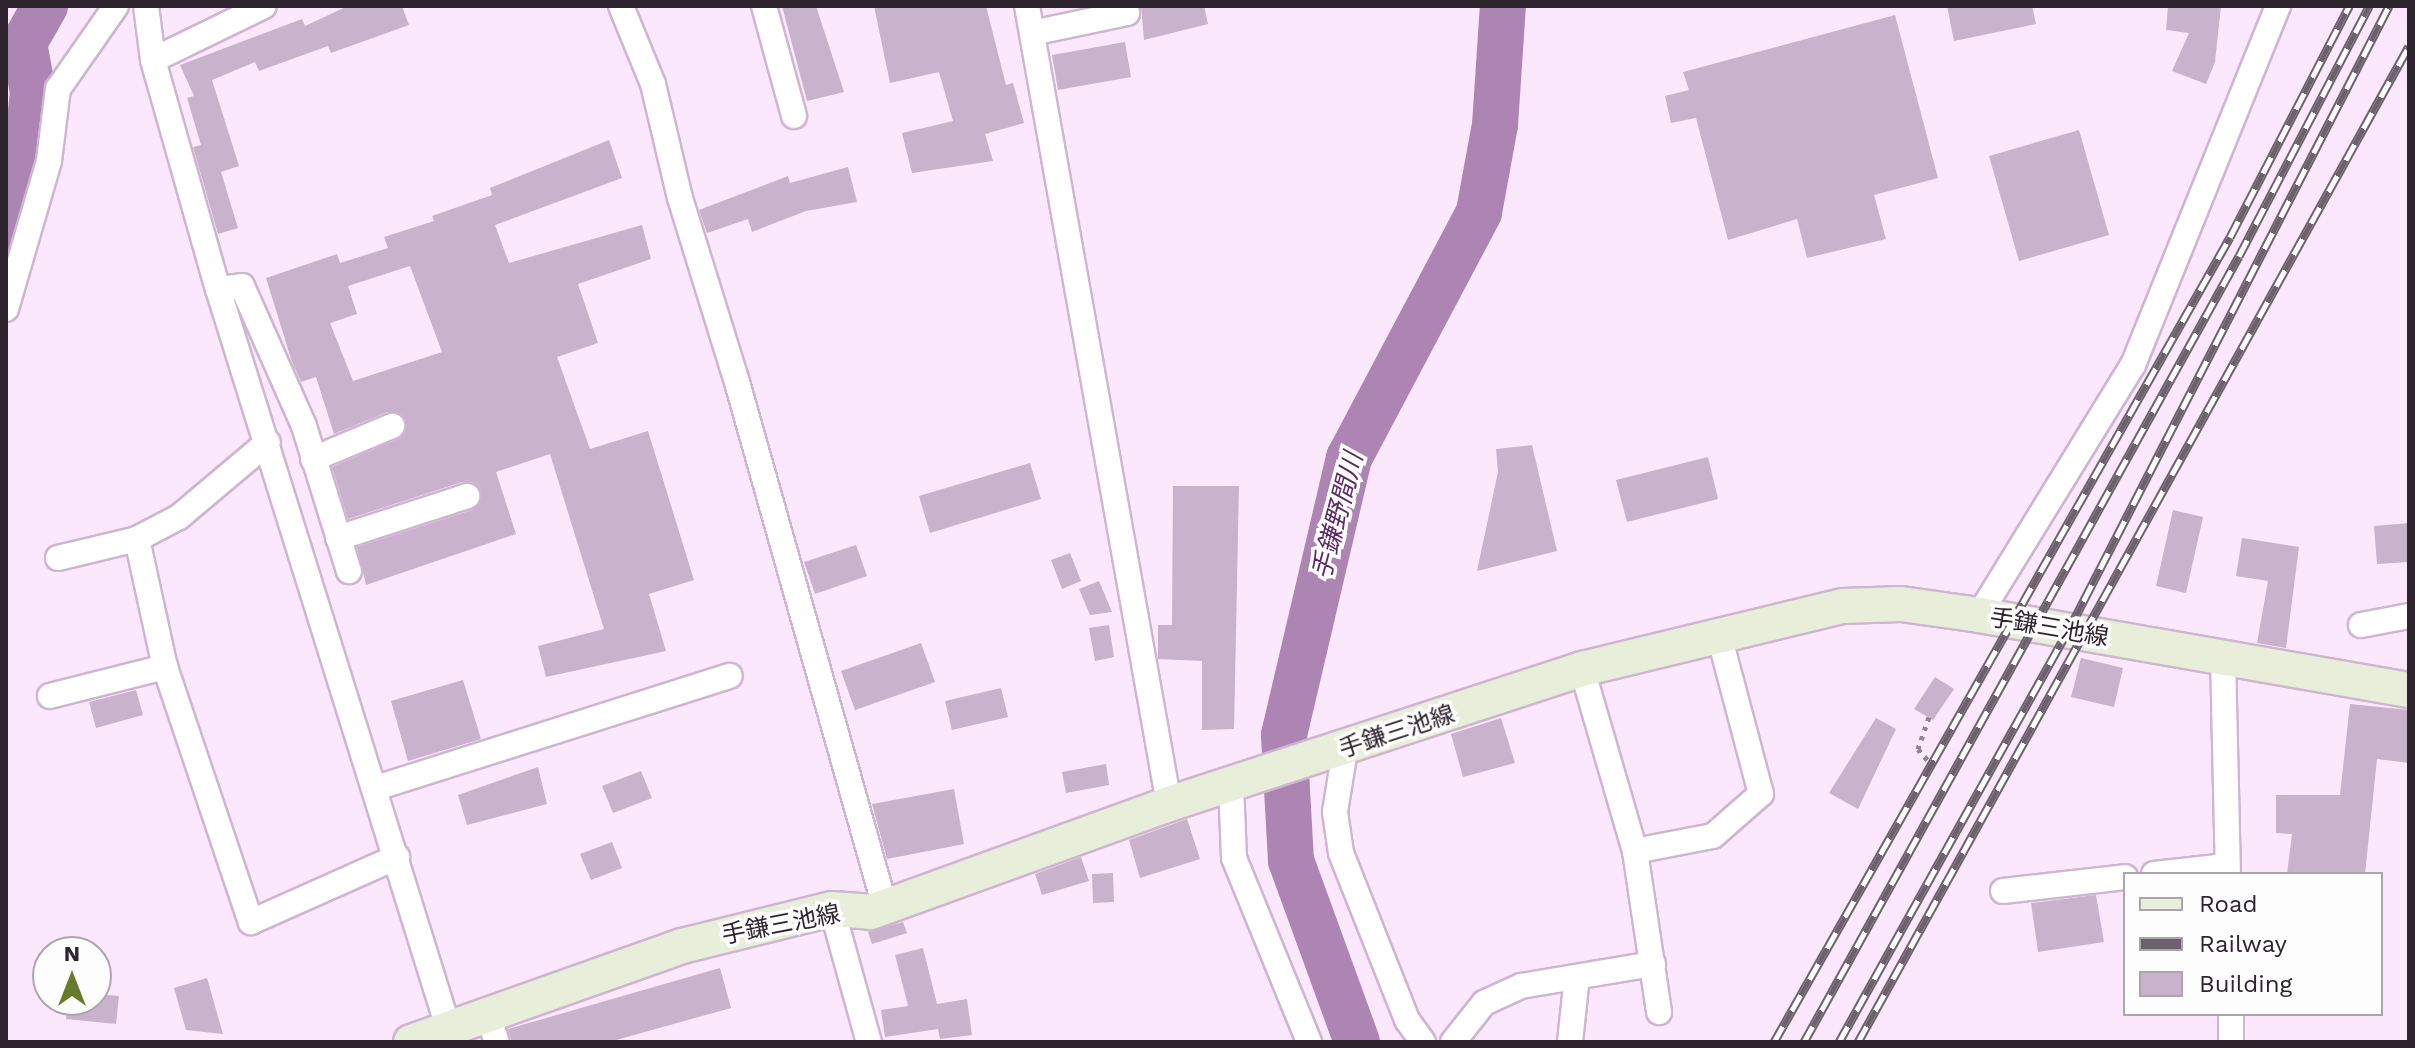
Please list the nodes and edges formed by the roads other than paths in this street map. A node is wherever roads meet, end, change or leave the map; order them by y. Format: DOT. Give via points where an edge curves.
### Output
graph roads {
  1 [pos="116,6"];
  2 [pos="146,6"];
  3 [pos="264,6"];
  4 [pos="621,6"];
  5 [pos="764,6"];
  6 [pos="1027,6"];
  7 [pos="1125,6"];
  8 [pos="2278,6"];
  9 [pos="1032,33"];
  10 [pos="153,60"];
  11 [pos="794,116"];
  12 [pos="218,289"];
  13 [pos="6,309"];
  14 [pos="392,426"];
  15 [pos="268,442"];
  16 [pos="313,459"];
  17 [pos="467,496"];
  18 [pos="328,509"];
  19 [pos="294,522"];
  20 [pos="338,538"];
  21 [pos="137,539"];
  22 [pos="58,558"];
  23 [pos="349,571"];
  24 [pos="1979,615"];
  25 [pos="2409,616"];
  26 [pos="2361,625"];
  27 [pos="1719,635"];
  28 [pos="2223,656"];
  29 [pos="165,667"];
  30 [pos="1582,669"];
  31 [pos="730,676"];
  32 [pos="2409,690"];
  33 [pos="50,696"];
  34 [pos="1345,750"];
  35 [pos="1231,783"];
  36 [pos="376,788"];
  37 [pos="1169,804"];
  38 [pos="1635,851"];
  39 [pos="397,857"];
  40 [pos="2228,870"];
  41 [pos="2191,872"];
  42 [pos="2123,877"];
  43 [pos="2003,891"];
  44 [pos="885,907"];
  45 [pos="832,909"];
  46 [pos="1653,964"];
  47 [pos="1577,977"];
  48 [pos="1659,1012"];
  49 [pos="2231,1016"];
  50 [pos="492,1028"];
  51 [pos="449,1030"];
  52 [pos="411,1042"];
  53 [pos="869,1042"];
  54 [pos="1309,1042"];
  55 [pos="1423,1042"];
  56 [pos="1453,1042"];
  57 [pos="1570,1042"];
  58 [pos="2231,1042"];
  1 -- 13 [label="street" via="58,89 49,161"];
  2 -- 10 [label="street"];
  3 -- 10 [label="street"];
  4 -- 44 [label="street" via="653,84 680,198"];
  5 -- 11 [label="street"];
  6 -- 9 [label="street"];
  7 -- 9 [label="street" via="1127,13"];
  8 -- 24 [label="street" via="2133,365"];
  9 -- 37 [label="street"];
  10 -- 12 [label="street"];
  12 -- 15 [label="street"];
  12 -- 16 [label="street" via="242,286"];
  14 -- 16 [label="street"];
  15 -- 19 [label="street"];
  15 -- 21 [label="street" via="179,517"];
  16 -- 18 [label="street"];
  17 -- 20 [label="street"];
  18 -- 19 [label="street"];
  18 -- 20 [label="street"];
  19 -- 36 [label="street"];
  20 -- 23 [label="street"];
  21 -- 22 [label="street"];
  21 -- 29 [label="street"];
  24 -- 27 [label="main road, 手鎌三池線" via="1901,604 1843,606"];
  24 -- 28 [label="main road, 手鎌三池線"];
  25 -- 26 [label="street"];
  27 -- 30 [label="main road, 手鎌三池線"];
  27 -- 38 [label="street" via="1761,794 1713,836"];
  28 -- 32 [label="main road, 手鎌三池線"];
  28 -- 40 [label="street"];
  29 -- 33 [label="street"];
  29 -- 39 [label="street" via="251,922"];
  30 -- 34 [label="main road, 手鎌三池線"];
  30 -- 38 [label="street"];
  31 -- 36 [label="street"];
  34 -- 35 [label="main road, 手鎌三池線"];
  34 -- 55 [label="street" via="1335,812 1341,853 1407,1020"];
  35 -- 37 [label="main road, 手鎌三池線"];
  35 -- 54 [label="street" via="1234,858"];
  36 -- 39 [label="street"];
  37 -- 44 [label="main road, 手鎌三池線"];
  38 -- 46 [label="street"];
  39 -- 51 [label="street"];
  40 -- 41 [label="street"];
  42 -- 43 [label="street"];
  44 -- 45 [label="main road, 手鎌三池線" via="871,912"];
  45 -- 50 [label="main road, 手鎌三池線" via="682,946"];
  45 -- 53 [label="street"];
  46 -- 47 [label="street"];
  46 -- 48 [label="street"];
  47 -- 56 [label="street" via="1521,986 1484,1003"];
  47 -- 57 [label="street"];
  49 -- 58 [label="street"];
  50 -- 51 [label="main road, 手鎌三池線"];
  51 -- 52 [label="main road, 手鎌三池線"];
}
